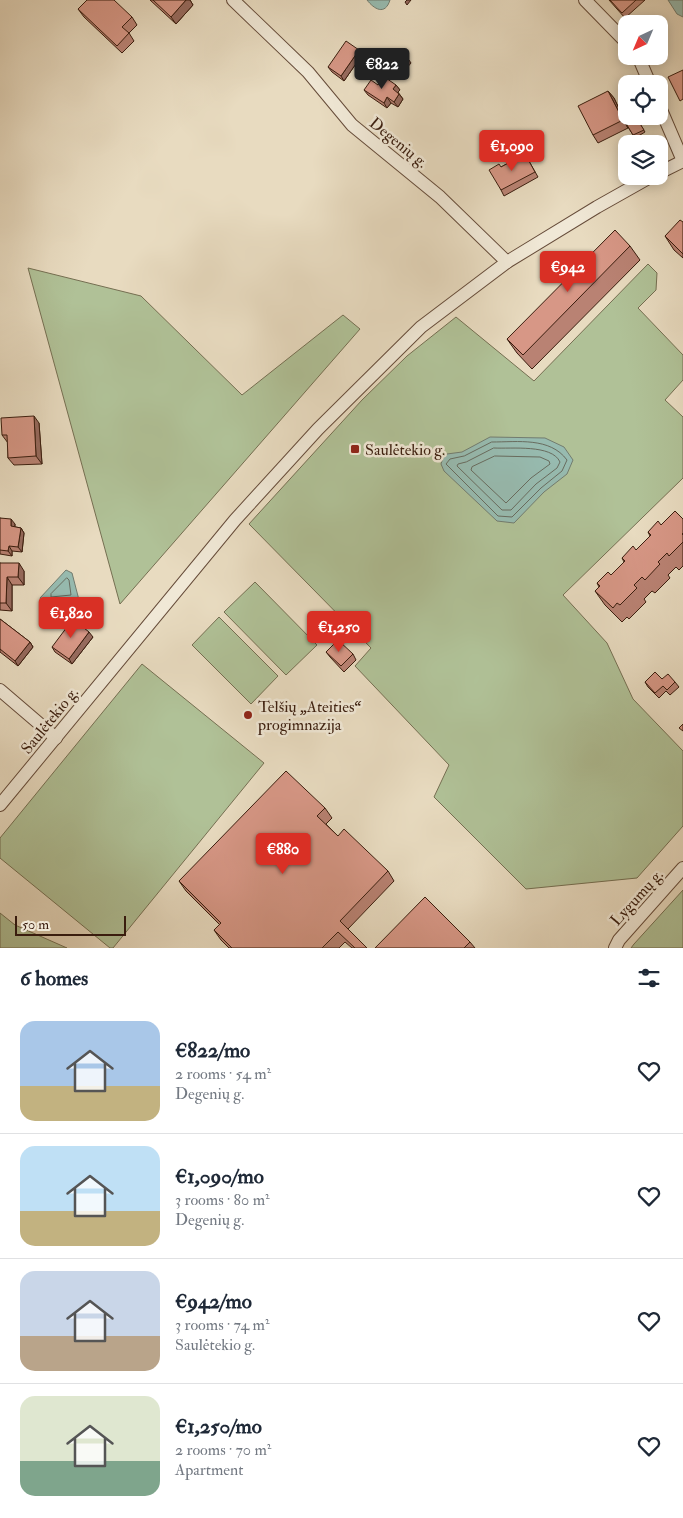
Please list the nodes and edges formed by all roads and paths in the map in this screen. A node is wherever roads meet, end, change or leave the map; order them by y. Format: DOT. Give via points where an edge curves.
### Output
graph roads {
  1 [pos="232,0"];
  2 [pos="585,0"];
  3 [pos="618,34"];
  4 [pos="668,125"];
  5 [pos="683,161"];
  6 [pos="668,168"];
  7 [pos="636,185"];
  8 [pos="507,262"];
  9 [pos="0,690"];
  10 [pos="56,738"];
  11 [pos="0,805"];
  12 [pos="683,868"];
  13 [pos="615,948"];
  1 -- 8 [label="street, Degenių g." via="308,72 352,125 440,197"];
  2 -- 3 [label="street"];
  4 -- 5 [label="street"];
  5 -- 6 [label="street"];
  7 -- 8 [label="street, Saulėtekio g."];
  8 -- 10 [label="street, Saulėtekio g." via="421,327 318,429 235,520"];
  9 -- 10 [label="street"];
  10 -- 11 [label="street, Saulėtekio g."];
  12 -- 13 [label="street, Lygumų g."];
}
